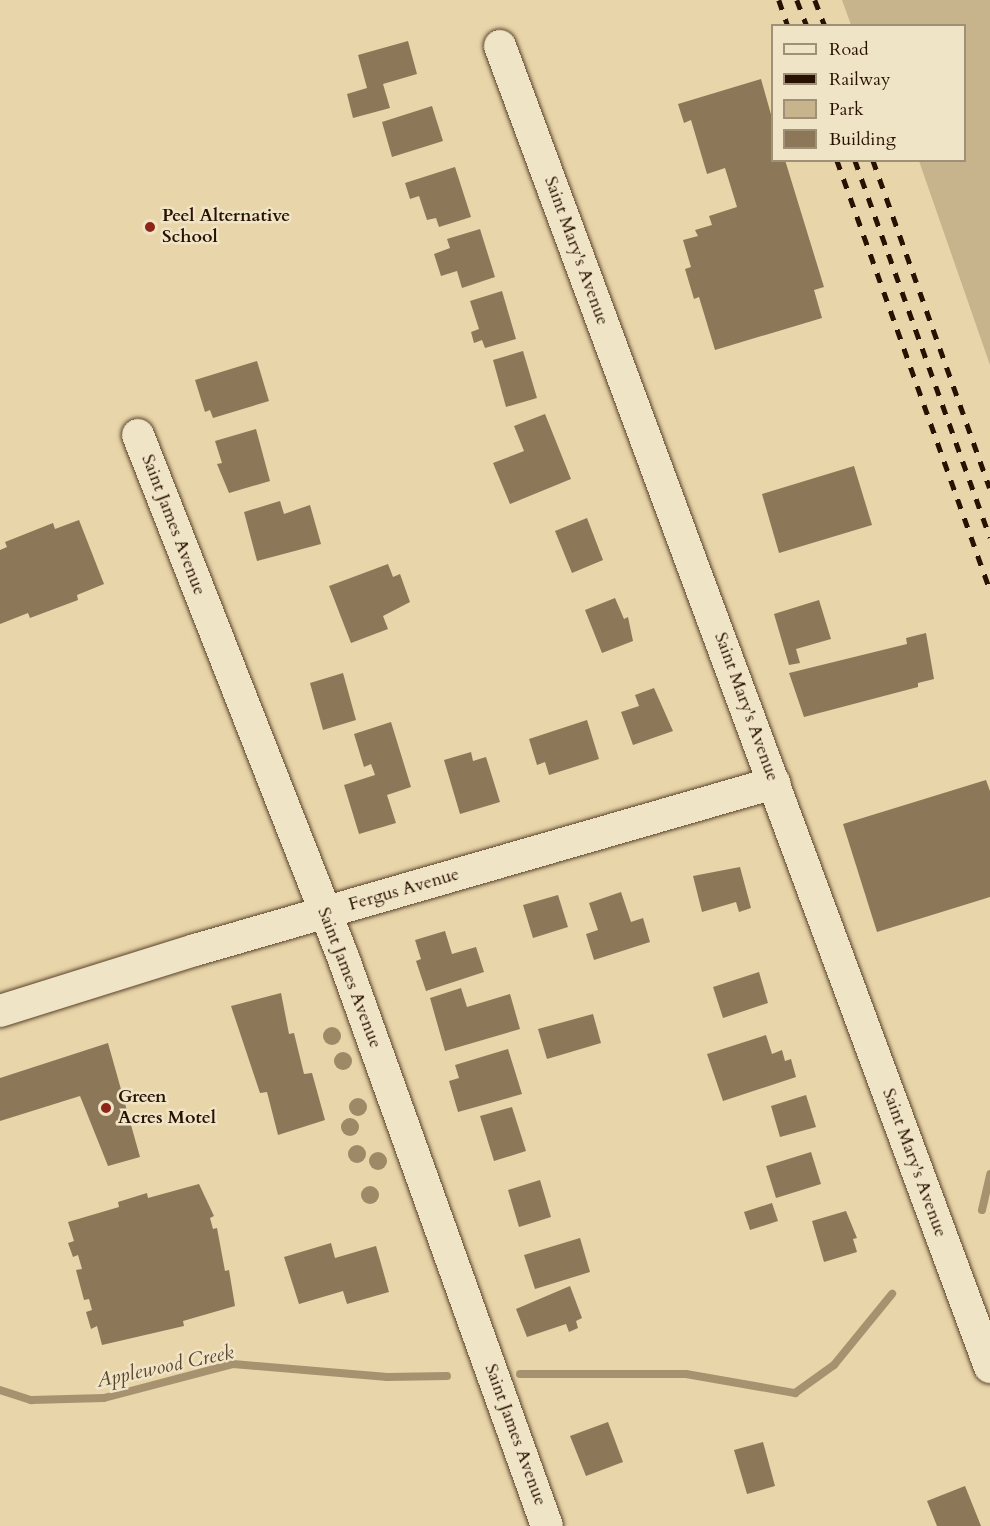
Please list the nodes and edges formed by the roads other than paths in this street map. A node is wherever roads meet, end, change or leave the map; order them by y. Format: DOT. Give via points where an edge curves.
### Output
graph roads {
  1 [pos="500,46"];
  2 [pos="138,435"];
  3 [pos="774,783"];
  4 [pos="324,914"];
  5 [pos="0,1011"];
  6 [pos="990,1368"];
  7 [pos="547,1526"];
  1 -- 3 [label="street, Saint Mary's Avenue"];
  2 -- 4 [label="street, Saint James Avenue"];
  3 -- 4 [label="street, Fergus Avenue"];
  3 -- 6 [label="street, Saint Mary's Avenue"];
  4 -- 5 [label="street, Fergus Avenue"];
  4 -- 7 [label="street, Saint James Avenue"];
}
